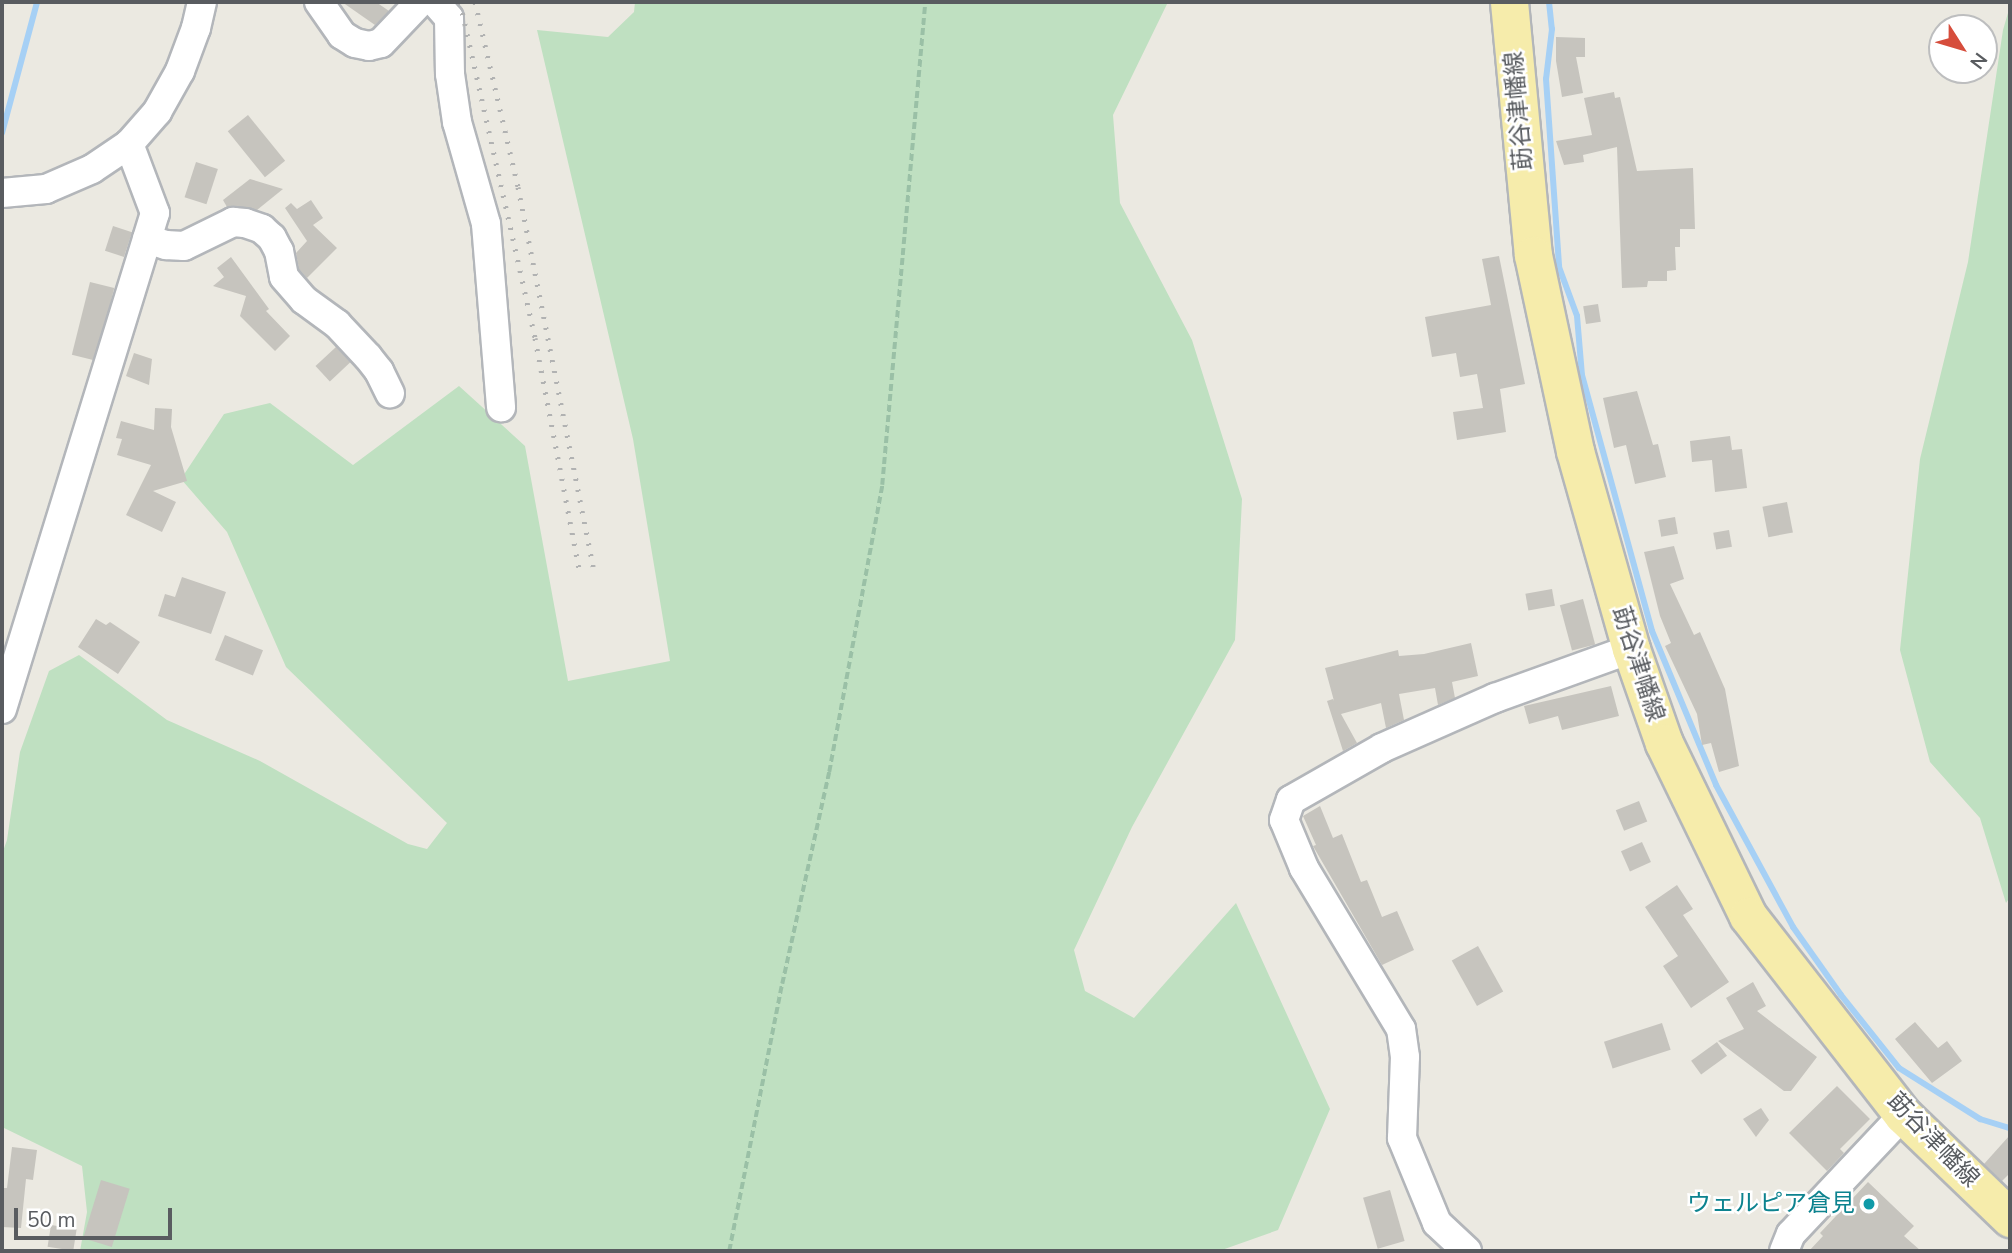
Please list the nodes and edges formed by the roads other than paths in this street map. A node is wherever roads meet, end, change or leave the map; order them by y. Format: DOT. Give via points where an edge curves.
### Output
graph roads {
  1 [pos="202,2"];
  2 [pos="319,2"];
  3 [pos="421,2"];
  4 [pos="435,2"];
  5 [pos="1509,2"];
  6 [pos="129,144"];
  7 [pos="2,192"];
  8 [pos="147,239"];
  9 [pos="390,394"];
  10 [pos="501,407"];
  11 [pos="1631,649"];
  12 [pos="2,709"];
  13 [pos="1903,1115"];
  14 [pos="2010,1218"];
  15 [pos="1467,1251"];
  16 [pos="1784,1251"];
  1 -- 6 [label="street" via="180,71 157,112"];
  2 -- 3 [label="street" via="342,35 369,46 381,43"];
  4 -- 10 [label="street" via="449,18 457,122 486,225"];
  5 -- 11 [label="main road, 莇谷津幡線" via="1532,255 1575,451"];
  6 -- 7 [label="street" via="92,169 46,189"];
  6 -- 8 [label="street" via="155,213"];
  8 -- 9 [label="street" via="184,246 233,222 262,229 279,251 284,277 368,357"];
  8 -- 12 [label="street"];
  11 -- 13 [label="main road, 莇谷津幡線" via="1664,743 1748,916"];
  11 -- 15 [label="street" via="1495,698 1382,748 1291,800 1284,820 1304,869 1401,1029 1405,1057 1402,1138 1437,1223"];
  13 -- 14 [label="main road, 莇谷津幡線"];
  13 -- 16 [label="street" via="1791,1234"];
}
